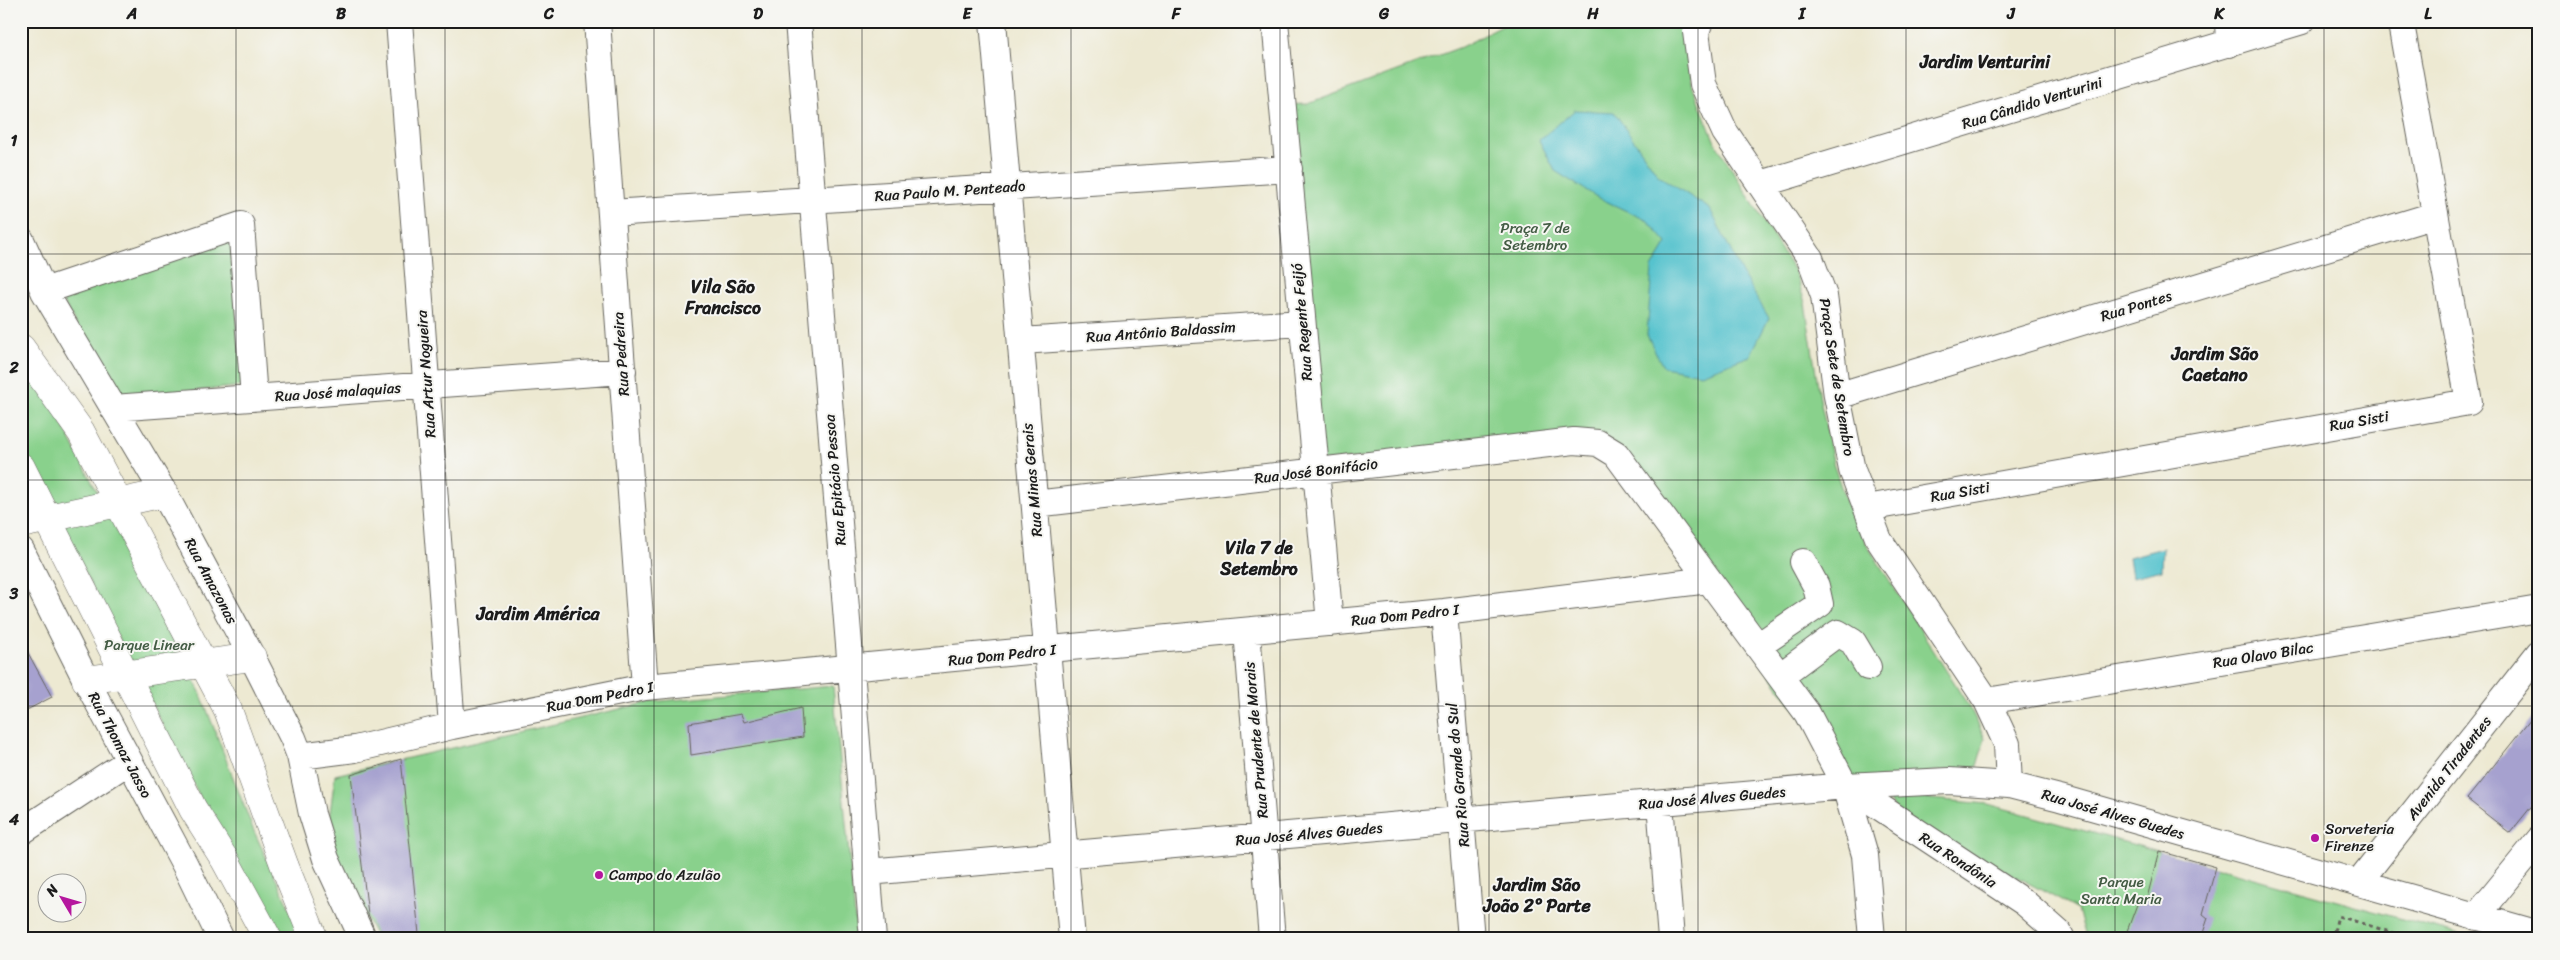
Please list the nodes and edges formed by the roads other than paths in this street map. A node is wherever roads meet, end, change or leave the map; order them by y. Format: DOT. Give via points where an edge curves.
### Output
graph roads {
  1 [pos="399,21"];
  2 [pos="597,21"];
  3 [pos="798,21"];
  4 [pos="993,21"];
  5 [pos="1275,21"];
  6 [pos="1700,21"];
  7 [pos="2302,21"];
  8 [pos="2397,21"];
  9 [pos="2229,33"];
  10 [pos="1289,169"];
  11 [pos="1761,184"];
  12 [pos="1008,188"];
  13 [pos="812,200"];
  14 [pos="611,213"];
  15 [pos="2435,215"];
  16 [pos="21,240"];
  17 [pos="44,291"];
  18 [pos="1302,323"];
  19 [pos="1020,341"];
  20 [pos="21,348"];
  21 [pos="623,371"];
  22 [pos="427,385"];
  23 [pos="1837,396"];
  24 [pos="254,398"];
  25 [pos="113,408"];
  26 [pos="21,467"];
  27 [pos="1315,472"];
  28 [pos="164,493"];
  29 [pos="117,503"];
  30 [pos="1034,504"];
  31 [pos="1867,508"];
  32 [pos="34,521"];
  33 [pos="21,550"];
  34 [pos="1803,562"];
  35 [pos="1709,580"];
  36 [pos="2539,609"];
  37 [pos="1444,612"];
  38 [pos="1330,623"];
  39 [pos="1247,631"];
  40 [pos="1758,646"];
  41 [pos="1047,650"];
  42 [pos="2539,653"];
  43 [pos="252,657"];
  44 [pos="203,664"];
  45 [pos="1868,668"];
  46 [pos="850,670"];
  47 [pos="124,675"];
  48 [pos="1780,676"];
  49 [pos="86,680"];
  50 [pos="645,687"];
  51 [pos="1987,702"];
  52 [pos="452,726"];
  53 [pos="300,756"];
  54 [pos="130,761"];
  55 [pos="2009,785"];
  56 [pos="1846,786"];
  57 [pos="1660,803"];
  58 [pos="1462,820"];
  59 [pos="21,832"];
  60 [pos="1264,838"];
  61 [pos="2539,840"];
  62 [pos="1065,855"];
  63 [pos="868,872"];
  64 [pos="2358,883"];
  65 [pos="2476,917"];
  66 [pos="2539,934"];
  67 [pos="221,939"];
  68 [pos="268,939"];
  69 [pos="314,939"];
  70 [pos="363,939"];
  71 [pos="873,939"];
  72 [pos="1072,939"];
  73 [pos="1272,939"];
  74 [pos="1471,939"];
  75 [pos="1671,939"];
  76 [pos="1872,939"];
  77 [pos="2062,939"];
  1 -- 22 [label="street, Rua Artur Nogueira"];
  2 -- 14 [label="street, Rua Pedreira"];
  3 -- 13 [label="street, Rua Epitácio Pessoa"];
  4 -- 12 [label="street, Rua Minas Gerais"];
  5 -- 10 [label="street, Rua Regente Feijó"];
  6 -- 11 [label="street, Praça Sete de Setembro" via="1696,32 1703,84 1725,132"];
  7 -- 9 [label="street, Rua Cândido Venturini"];
  8 -- 15 [label="street, Rua Sisti" via="2401,24"];
  9 -- 11 [label="street, Rua Cândido Venturini"];
  10 -- 12 [label="street, Rua Paulo M. Penteado"];
  10 -- 18 [label="street, Rua Regente Feijó"];
  11 -- 23 [label="street, Praça Sete de Setembro" via="1810,258 1824,296"];
  12 -- 13 [label="street, Rua Paulo M. Penteado"];
  12 -- 19 [label="street, Rua Minas Gerais"];
  13 -- 14 [label="street, Rua Paulo M. Penteado"];
  13 -- 46 [label="street, Rua Epitácio Pessoa"];
  14 -- 21 [label="street, Rua Pedreira"];
  15 -- 23 [label="street, Rua Pontes"];
  15 -- 31 [label="street, Rua Sisti" via="2469,402"];
  16 -- 17 [label="street, Rua Amazonas"];
  17 -- 24 [label="street" via="241,225"];
  17 -- 25 [label="street, Rua Amazonas"];
  18 -- 19 [label="street, Rua Antônio Baldassim"];
  18 -- 27 [label="street, Rua Regente Feijó"];
  19 -- 30 [label="street, Rua Minas Gerais"];
  20 -- 29 [label="main road" via="81,432"];
  21 -- 22 [label="street, Rua José malaquias"];
  21 -- 50 [label="street, Rua Pedreira"];
  22 -- 24 [label="street, Rua José malaquias"];
  22 -- 52 [label="street, Rua Artur Nogueira"];
  23 -- 31 [label="street, Praça Sete de Setembro" via="1852,470"];
  24 -- 25 [label="street, Rua José malaquias"];
  25 -- 28 [label="street, Rua Amazonas"];
  26 -- 32 [label="main road"];
  27 -- 30 [label="street, Rua José Bonifácio"];
  27 -- 35 [label="street, Rua José Bonifácio" via="1574,441 1598,443 1616,454"];
  27 -- 38 [label="street, Rua Regente Feijó"];
  28 -- 29 [label="main road"];
  28 -- 43 [label="street, Rua Amazonas"];
  29 -- 32 [label="main road"];
  29 -- 44 [label="main road"];
  30 -- 41 [label="street, Rua Minas Gerais"];
  31 -- 51 [label="street, Praça Sete de Setembro" via="1879,540"];
  32 -- 47 [label="main road"];
  33 -- 49 [label="street, Rua Thomaz Jasso"];
  34 -- 40 [label="street" via="1816,586 1820,604"];
  35 -- 37 [label="street, Rua Dom Pedro I"];
  35 -- 40 [label="street"];
  36 -- 51 [label="street, Rua Olavo Bilac"];
  37 -- 38 [label="street, Rua Dom Pedro I"];
  37 -- 58 [label="street, Rua Rio Grande do Sul"];
  38 -- 39 [label="street, Rua Dom Pedro I"];
  39 -- 41 [label="street, Rua Dom Pedro I"];
  39 -- 60 [label="street, Rua Prudente de Morais"];
  40 -- 48 [label="street"];
  41 -- 46 [label="street, Rua Dom Pedro I"];
  41 -- 62 [label="street, Rua Minas Gerais"];
  42 -- 64 [label="street, Avenida Tiradentes"];
  43 -- 44 [label="main road"];
  43 -- 53 [label="street, Rua Amazonas"];
  44 -- 47 [label="main road"];
  44 -- 69 [label="main road" via="228,710"];
  45 -- 48 [label="street" via="1853,642 1838,633"];
  46 -- 50 [label="street, Rua Dom Pedro I"];
  46 -- 63 [label="street, Rua Epitácio Pessoa"];
  47 -- 49 [label="main road"];
  47 -- 68 [label="main road" via="193,809"];
  48 -- 56 [label="street" via="1807,713"];
  49 -- 54 [label="street, Rua Thomaz Jasso"];
  50 -- 52 [label="street, Rua Dom Pedro I"];
  51 -- 55 [label="street, Praça Sete de Setembro" via="2007,744"];
  52 -- 53 [label="street, Rua Dom Pedro I" via="355,749"];
  53 -- 70 [label="street, Rua Amazonas" via="312,814 326,859"];
  54 -- 59 [label="street"];
  54 -- 67 [label="street, Rua Thomaz Jasso"];
  55 -- 56 [label="street, Rua José Alves Guedes" via="1949,781"];
  55 -- 64 [label="street, Rua José Alves Guedes"];
  56 -- 57 [label="street, Rua José Alves Guedes"];
  56 -- 76 [label="street" via="1866,855"];
  56 -- 77 [label="street, Rua Rondônia" via="2025,903 2059,932"];
  57 -- 58 [label="street, Rua José Alves Guedes"];
  57 -- 75 [label="street"];
  58 -- 60 [label="street, Rua José Alves Guedes"];
  58 -- 74 [label="street, Rua Rio Grande do Sul"];
  60 -- 62 [label="street, Rua José Alves Guedes"];
  60 -- 73 [label="street, Rua Prudente de Morais"];
  61 -- 65 [label="street"];
  62 -- 63 [label="street, Rua José Alves Guedes"];
  62 -- 72 [label="street, Rua Minas Gerais"];
  63 -- 71 [label="street, Rua Epitácio Pessoa"];
  64 -- 65 [label="street, Rua José Alves Guedes"];
  65 -- 66 [label="street, Rua José Alves Guedes"];
}
